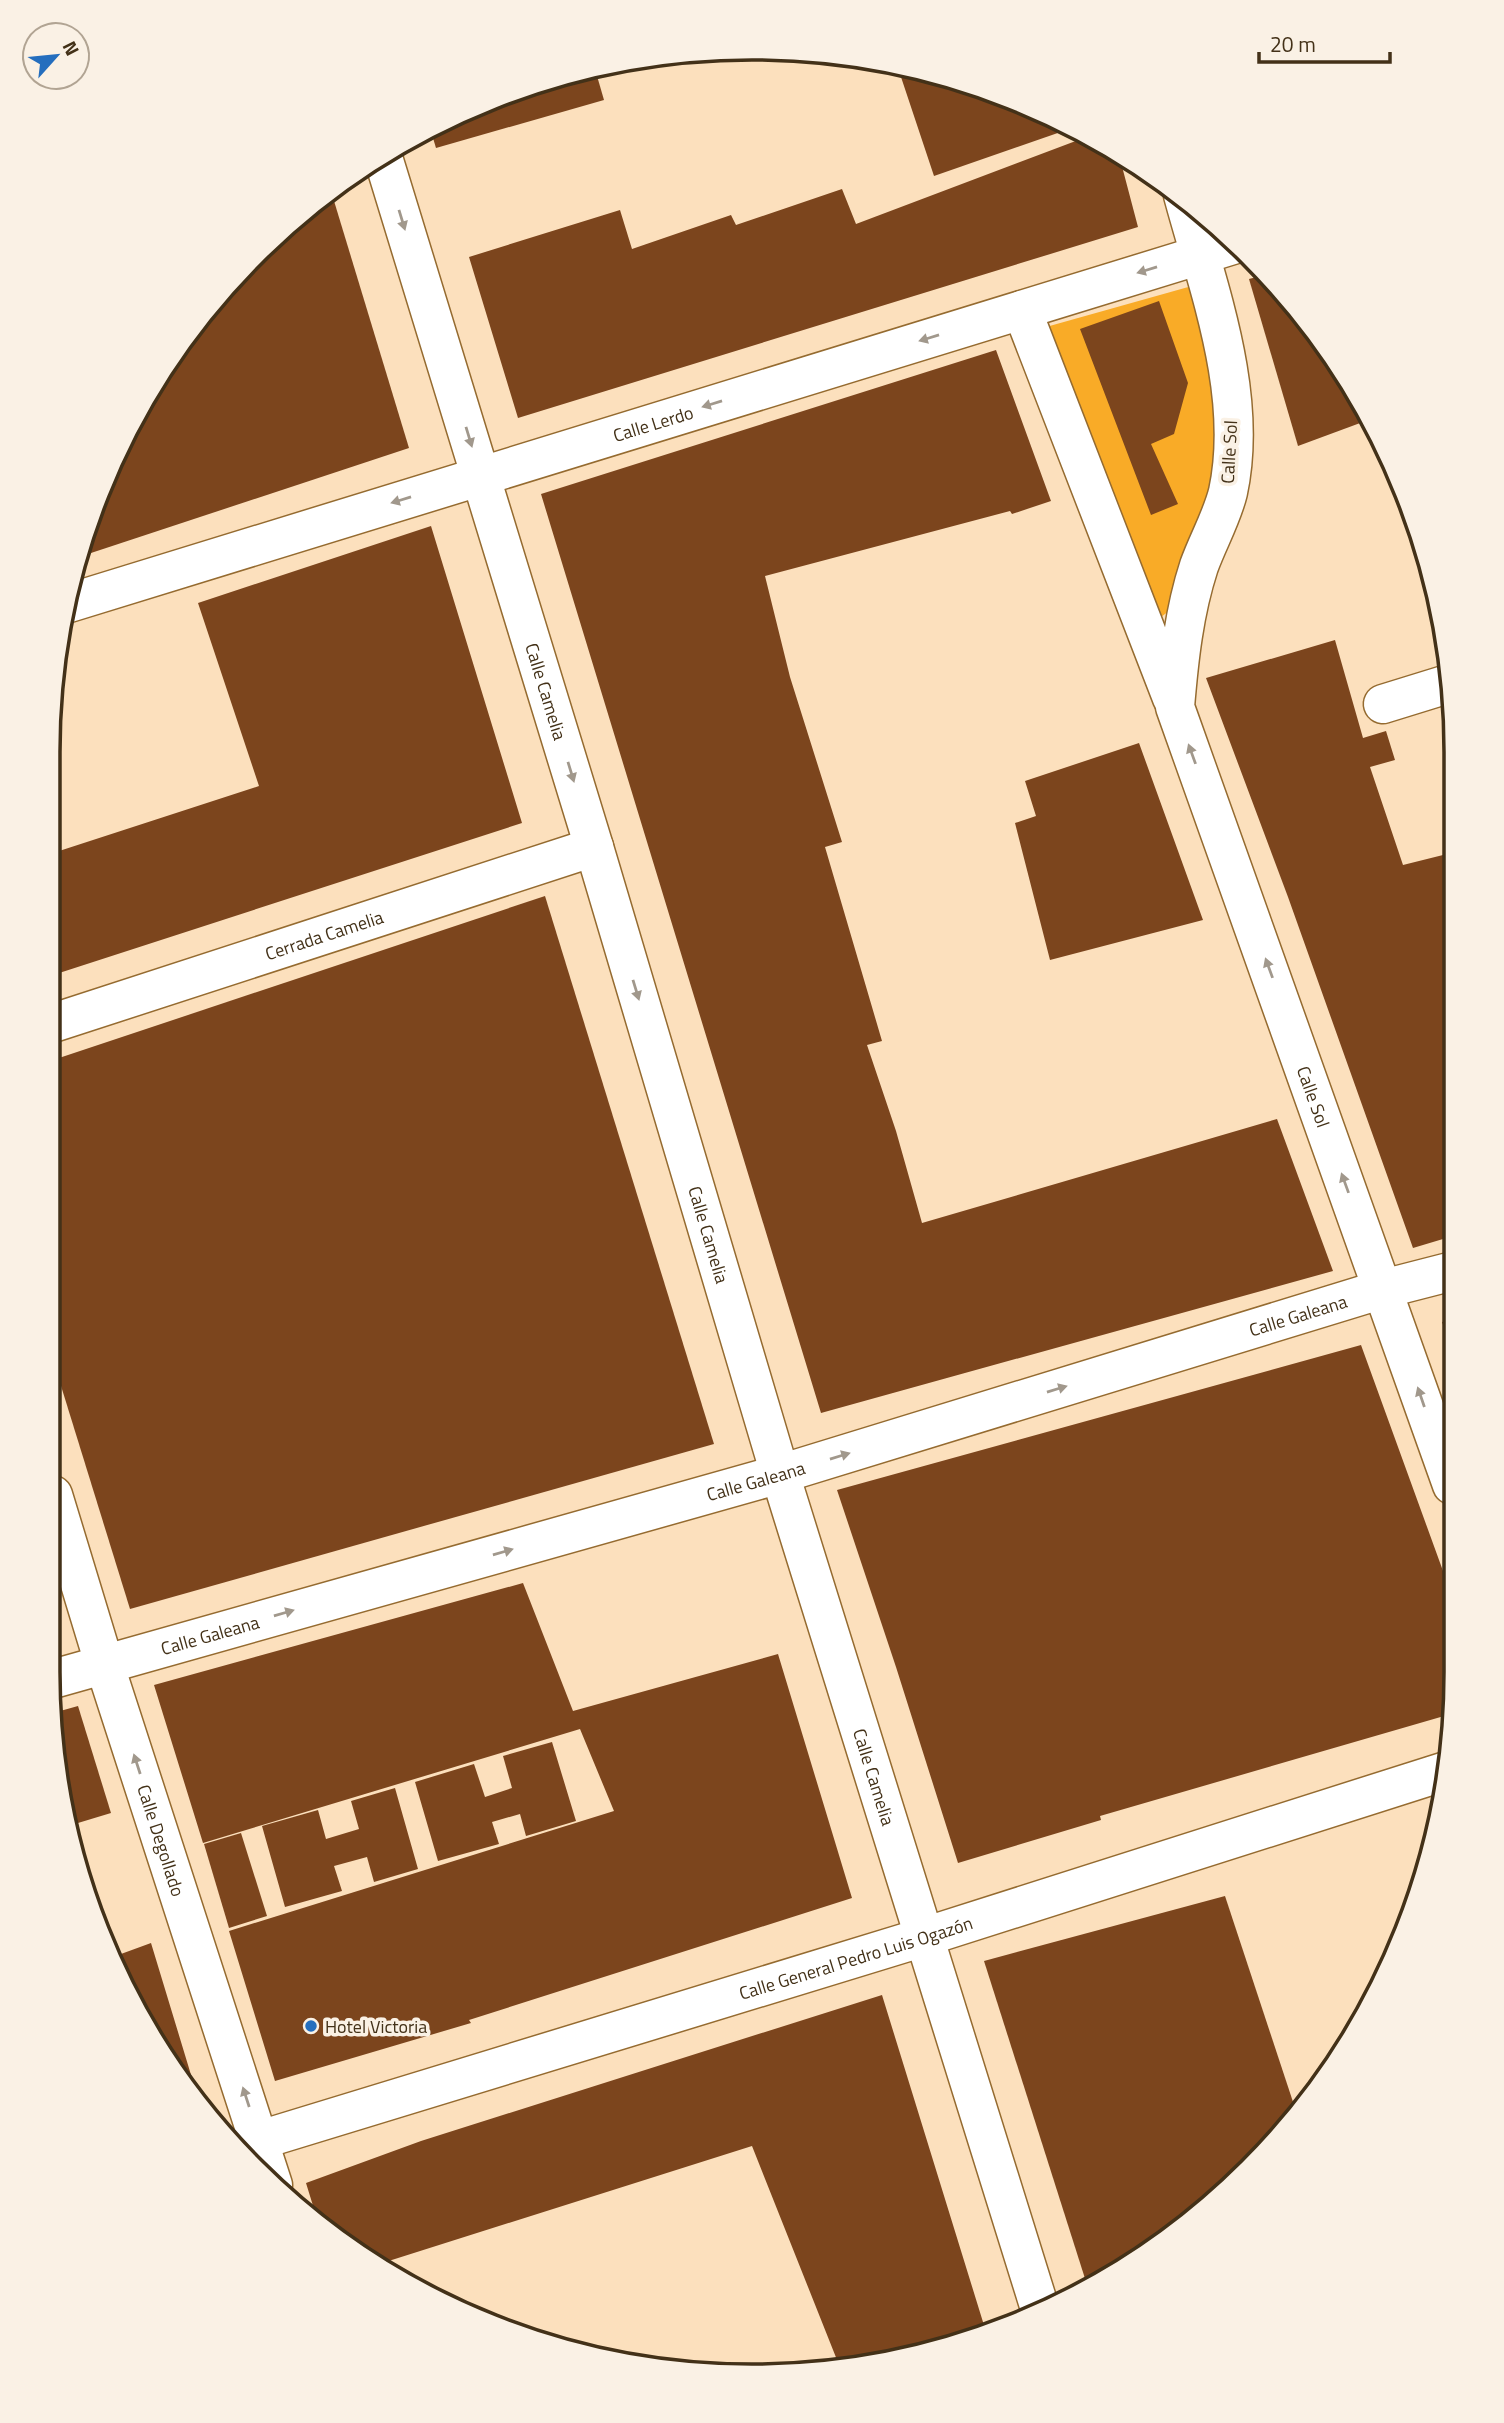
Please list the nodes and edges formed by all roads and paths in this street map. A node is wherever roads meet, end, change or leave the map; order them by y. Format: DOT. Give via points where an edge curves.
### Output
graph roads {
  1 [pos="385,165"];
  2 [pos="1188,214"];
  3 [pos="1226,247"];
  4 [pos="1199,254"];
  5 [pos="1022,310"];
  6 [pos="480,475"];
  7 [pos="77,601"];
  8 [pos="1441,686"];
  9 [pos="1383,704"];
  10 [pos="1175,707"];
  11 [pos="594,847"];
  12 [pos="60,1021"];
  13 [pos="1444,1273"];
  14 [pos="1383,1289"];
  15 [pos="1444,1462"];
  16 [pos="780,1474"];
  17 [pos="60,1518"];
  18 [pos="104,1663"];
  19 [pos="60,1677"];
  20 [pos="1437,1774"];
  21 [pos="925,1937"];
  22 [pos="260,2140"];
  23 [pos="268,2166"];
  24 [pos="1038,2301"];
  1 -- 6 [label="street, Calle Camelia, one-way"];
  2 -- 4 [label="street, Calle Sol"];
  3 -- 4 [label="street, Calle Lerdo"];
  4 -- 5 [label="street, Calle Lerdo, one-way"];
  4 -- 10 [label="street, Calle Sol" via="1220,324 1233,437 1228,492 1189,602"];
  5 -- 6 [label="street, Calle Lerdo, one-way"];
  5 -- 10 [label="street, Calle Sol"];
  6 -- 7 [label="street, Calle Lerdo, one-way"];
  6 -- 11 [label="street, Calle Camelia, one-way"];
  8 -- 9 [label="street"];
  14 -- 10 [label="street, Calle Sol, one-way"];
  11 -- 12 [label="street, Cerrada Camelia"];
  11 -- 16 [label="street, Calle Camelia, one-way"];
  13 -- 14 [label="street, Calle Galeana"];
  15 -- 14 [label="street, Calle Sol, one-way"];
  16 -- 14 [label="street, Calle Galeana, one-way"];
  18 -- 16 [label="street, Calle Galeana, one-way"];
  16 -- 21 [label="street, Calle Camelia"];
  17 -- 18 [label="street, Calle Degollado"];
  18 -- 19 [label="street, Calle Galeana"];
  22 -- 18 [label="street, Calle Degollado, one-way"];
  20 -- 21 [label="street, Calle General Pedro Luis Ogazón"];
  21 -- 22 [label="street, Calle General Pedro Luis Ogazón"];
  21 -- 24 [label="street, Calle Camelia"];
  22 -- 23 [label="street, Calle Degollado"];
}
